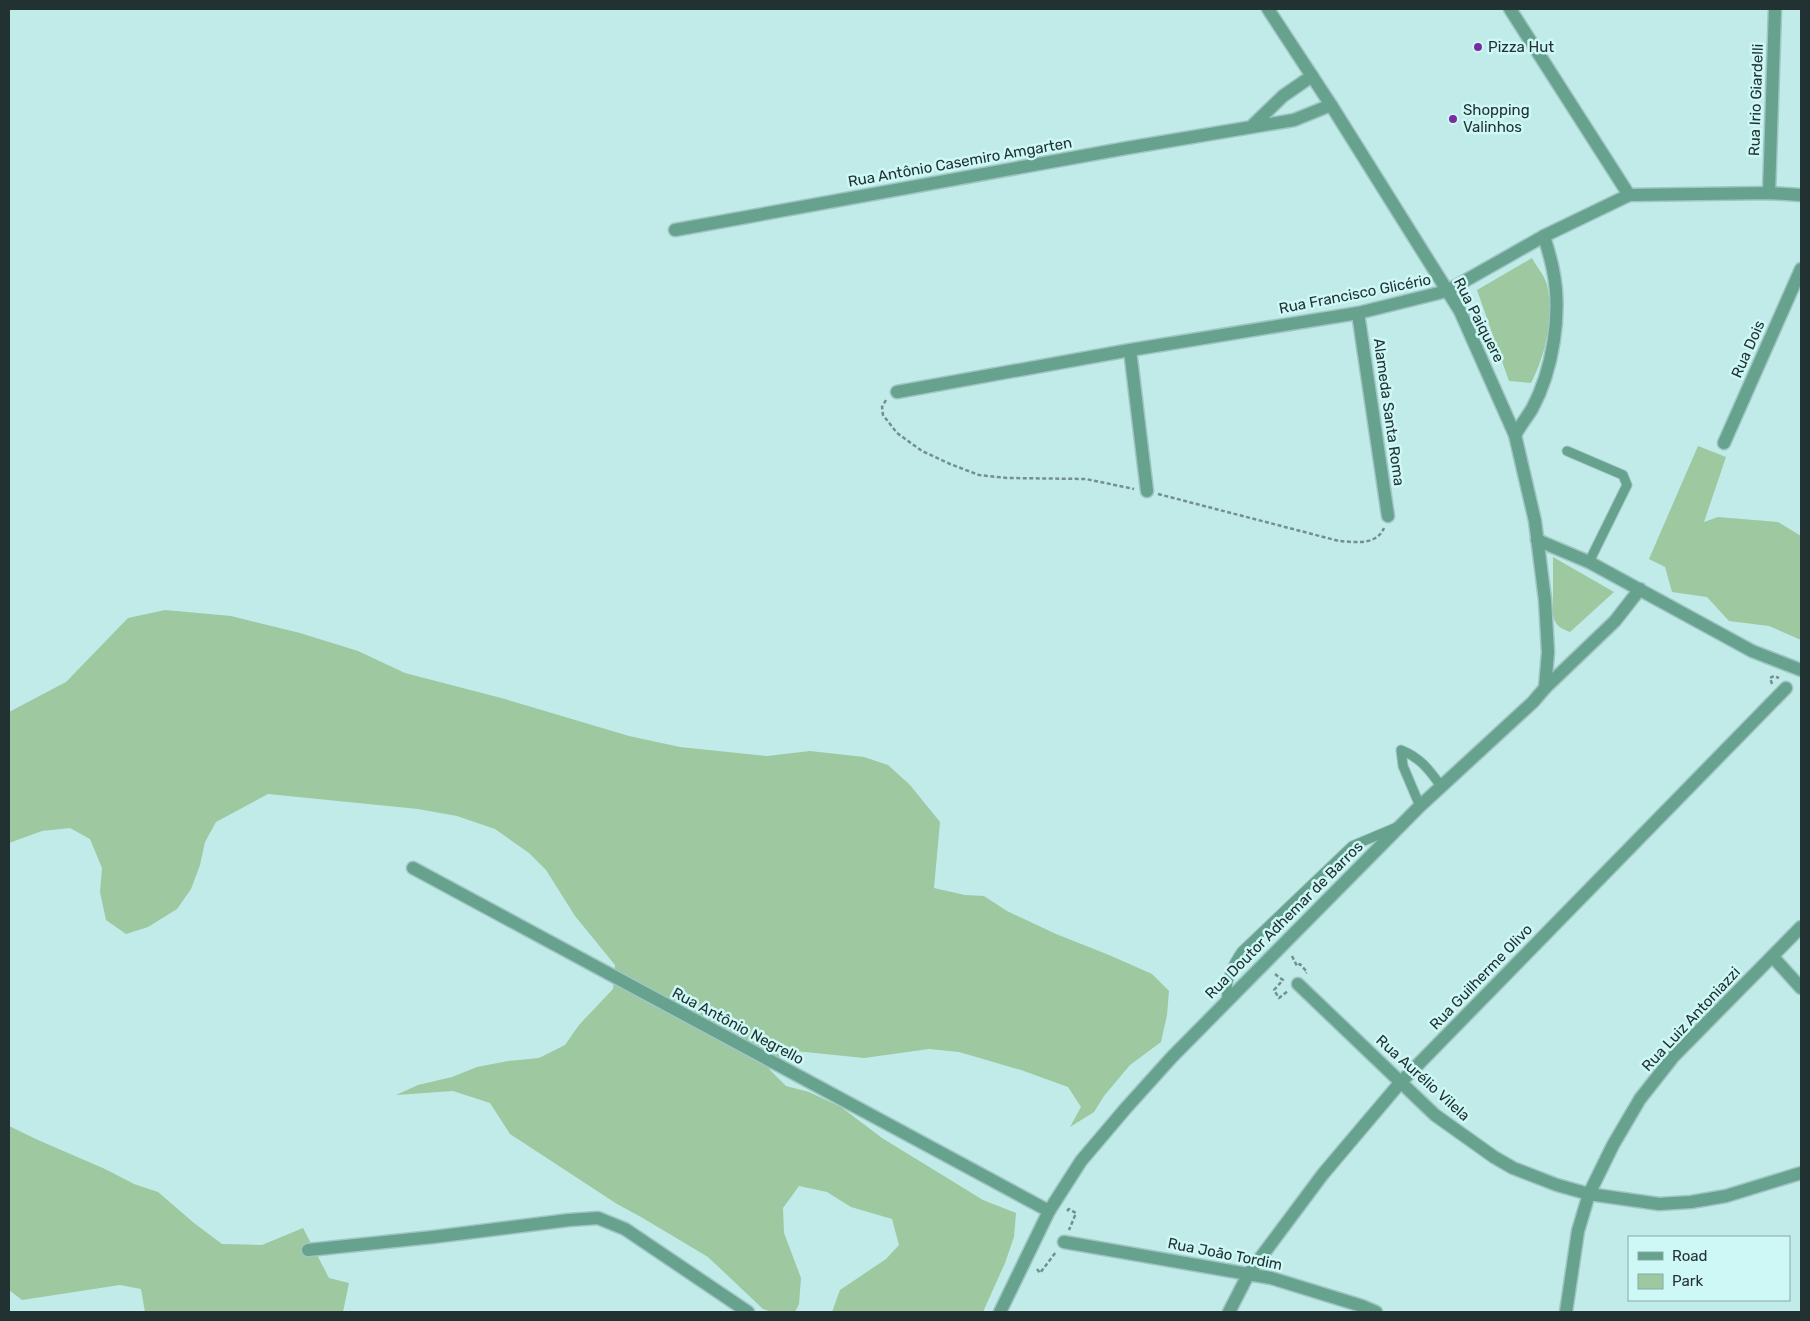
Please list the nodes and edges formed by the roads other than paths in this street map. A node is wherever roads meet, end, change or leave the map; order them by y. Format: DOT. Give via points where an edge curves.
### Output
graph roads {
  1 [pos="1268,9"];
  2 [pos="1510,9"];
  3 [pos="1775,9"];
  4 [pos="1312,76"];
  5 [pos="1331,105"];
  6 [pos="1252,126"];
  7 [pos="1769,193"];
  8 [pos="1629,195"];
  9 [pos="1801,195"];
  10 [pos="675,230"];
  11 [pos="1544,236"];
  12 [pos="1801,269"];
  13 [pos="1447,291"];
  14 [pos="1358,312"];
  15 [pos="1130,350"];
  16 [pos="897,392"];
  17 [pos="1515,434"];
  18 [pos="1724,443"];
  19 [pos="1567,451"];
  20 [pos="1147,491"];
  21 [pos="1388,516"];
  22 [pos="1537,540"];
  23 [pos="1589,562"];
  24 [pos="1640,589"];
  25 [pos="1801,670"];
  26 [pos="1545,688"];
  27 [pos="1786,688"];
  28 [pos="1441,786"];
  29 [pos="1420,806"];
  30 [pos="1400,826"];
  31 [pos="413,868"];
  32 [pos="1801,927"];
  33 [pos="1773,957"];
  34 [pos="1298,984"];
  35 [pos="1801,988"];
  36 [pos="1227,1001"];
  37 [pos="1400,1082"];
  38 [pos="1801,1173"];
  39 [pos="1589,1194"];
  40 [pos="1051,1208"];
  41 [pos="1064,1242"];
  42 [pos="308,1250"];
  43 [pos="1249,1273"];
  44 [pos="748,1312"];
  45 [pos="1000,1312"];
  46 [pos="1229,1312"];
  47 [pos="1376,1312"];
  48 [pos="1566,1312"];
  1 -- 4 [label="street, Rua Paiquere"];
  2 -- 8 [label="street"];
  3 -- 7 [label="street, Rua Irio Giardelli"];
  4 -- 5 [label="street, Rua Paiquere"];
  4 -- 6 [label="street" via="1283,96"];
  5 -- 6 [label="street, Rua Antônio Casemiro Amgarten" via="1294,120"];
  5 -- 13 [label="street, Rua Paiquere"];
  6 -- 10 [label="street, Rua Antônio Casemiro Amgarten"];
  7 -- 8 [label="street, Rua Francisco Glicério"];
  7 -- 9 [label="street, Rua Francisco Glicério"];
  8 -- 11 [label="street, Rua Francisco Glicério"];
  11 -- 13 [label="street, Rua Francisco Glicério"];
  11 -- 17 [label="street" via="1554,271 1555,339 1536,398"];
  12 -- 18 [label="street, Rua Dois"];
  13 -- 14 [label="street, Rua Francisco Glicério"];
  13 -- 17 [label="street, Rua Paiquere" via="1460,311"];
  14 -- 15 [label="street, Rua Francisco Glicério"];
  14 -- 21 [label="street, Alameda Santa Roma"];
  15 -- 16 [label="street, Rua Francisco Glicério"];
  15 -- 20 [label="street"];
  17 -- 22 [label="street, Rua Paiquere"];
  19 -- 23 [label="lane" via="1623,475 1627,485"];
  22 -- 23 [label="street"];
  22 -- 26 [label="street, Rua Paiquere" via="1548,645"];
  23 -- 24 [label="street"];
  24 -- 25 [label="street" via="1752,651"];
  24 -- 26 [label="street, Rua Doutor Adhemar de Barros" via="1615,621"];
  26 -- 28 [label="street, Rua Doutor Adhemar de Barros"];
  27 -- 37 [label="street, Rua Guilherme Olivo"];
  28 -- 29 [label="street, Rua Doutor Adhemar de Barros"];
  28 -- 29 [label="lane" via="1423,762 1401,750 1403,766"];
  29 -- 30 [label="street, Rua Doutor Adhemar de Barros"];
  30 -- 36 [label="street, Rua Doutor Adhemar de Barros"];
  30 -- 36 [label="lane" via="1352,846 1242,951 1229,974"];
  31 -- 40 [label="street, Rua Antônio Negrello"];
  32 -- 33 [label="street, Rua Luiz Antoniazzi"];
  33 -- 35 [label="street"];
  33 -- 39 [label="street, Rua Luiz Antoniazzi" via="1673,1058 1640,1099"];
  34 -- 37 [label="street, Rua Aurélio Vilela"];
  36 -- 40 [label="street, Rua Doutor Adhemar de Barros" via="1172,1057 1081,1160"];
  37 -- 39 [label="street, Rua Aurélio Vilela" via="1435,1115 1494,1157 1513,1168"];
  37 -- 43 [label="street, Rua Guilherme Olivo" via="1322,1174"];
  38 -- 39 [label="street, Rua Aurélio Vilela" via="1726,1196 1692,1202 1659,1204"];
  39 -- 48 [label="street, Rua Luiz Antoniazzi" via="1578,1230"];
  40 -- 45 [label="street, Rua Doutor Adhemar de Barros"];
  41 -- 43 [label="street, Rua João Tordim"];
  42 -- 44 [label="street" via="598,1218 625,1229"];
  43 -- 46 [label="street, Rua Guilherme Olivo"];
  43 -- 47 [label="street, Rua João Tordim"];
}
